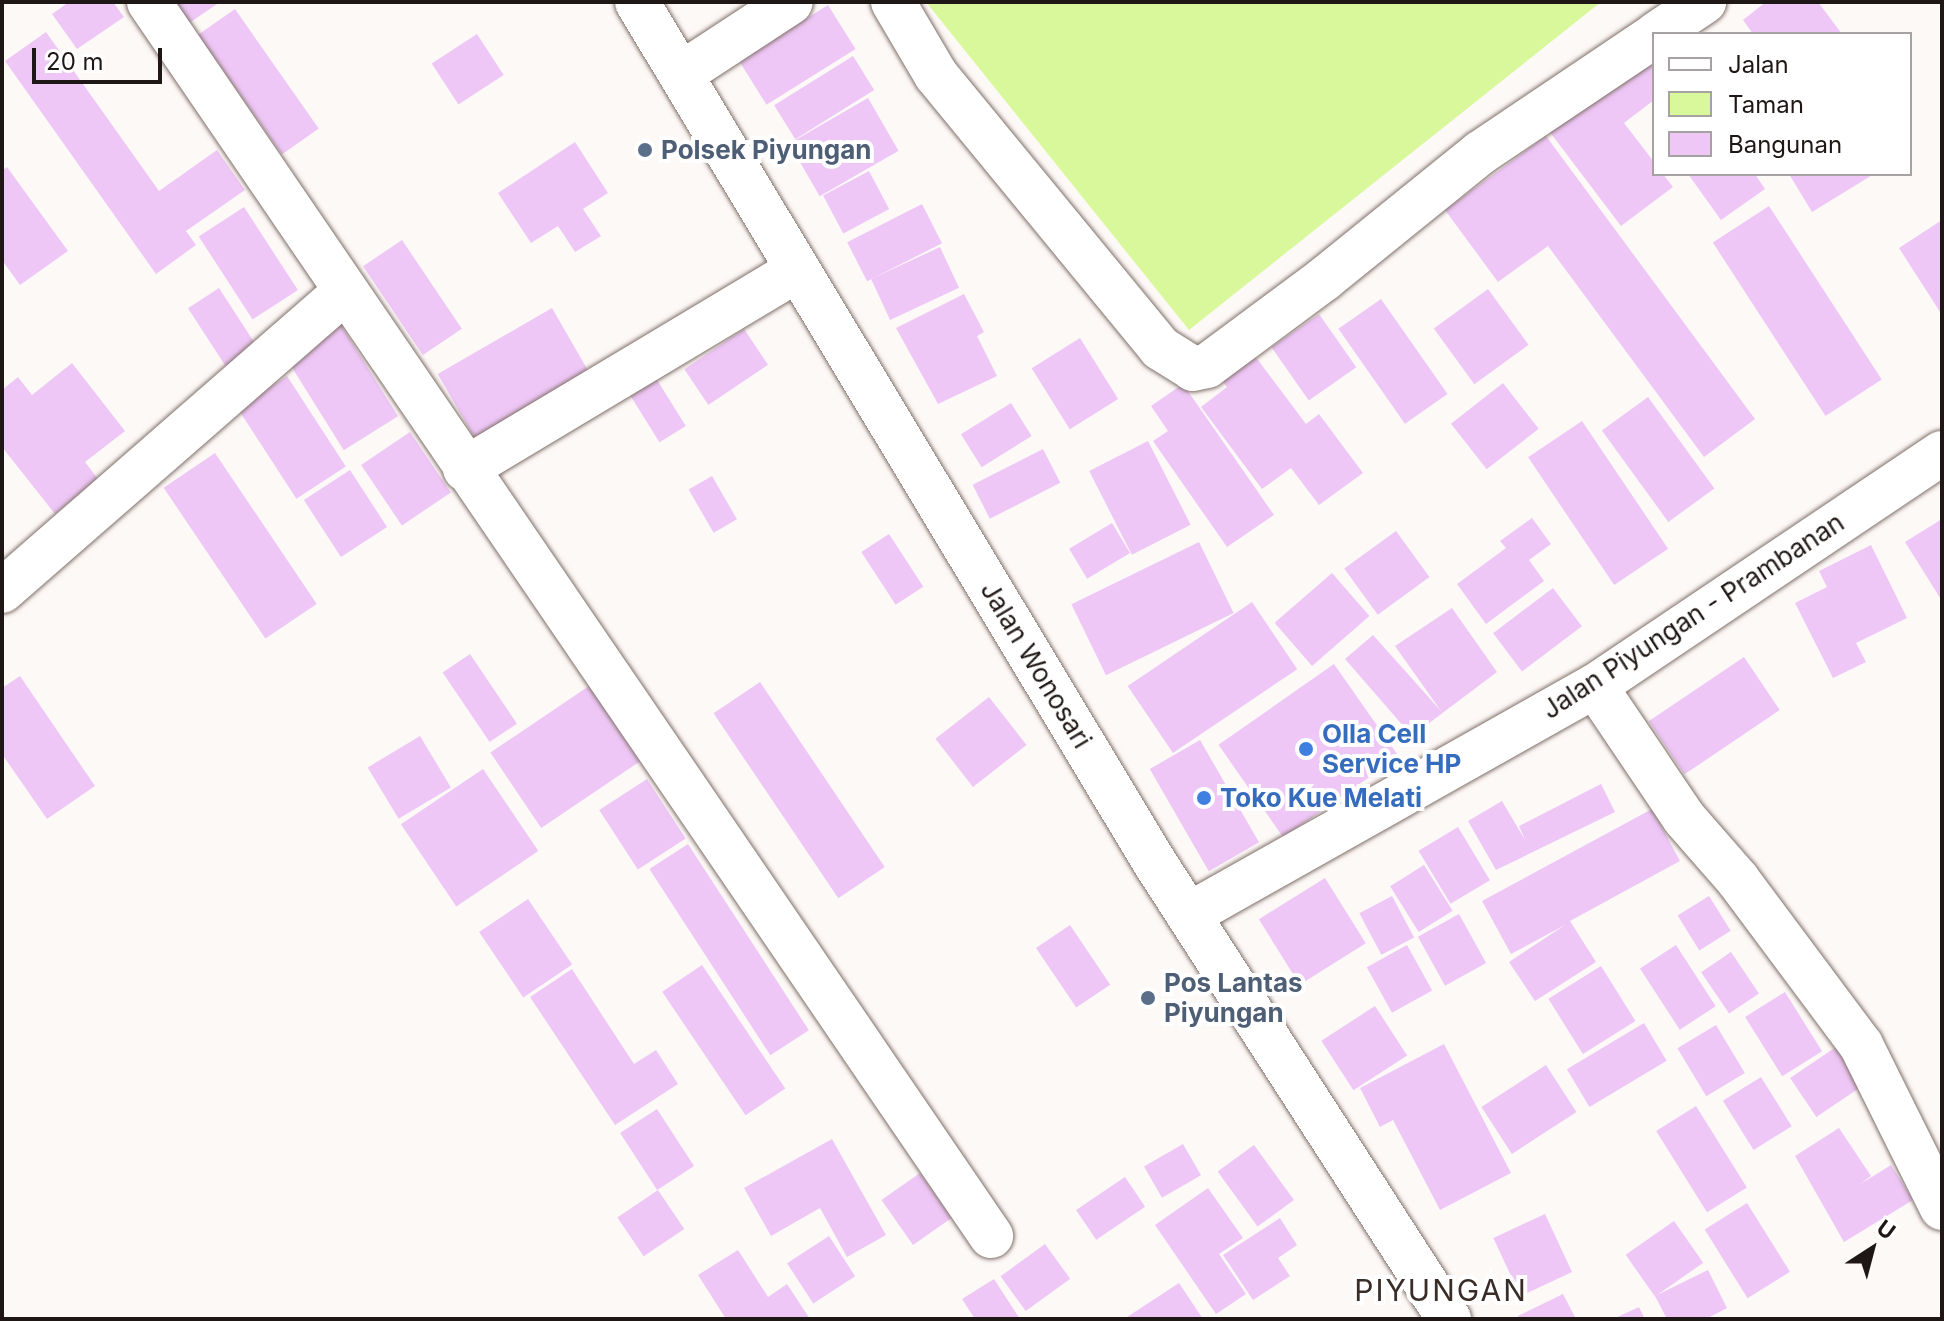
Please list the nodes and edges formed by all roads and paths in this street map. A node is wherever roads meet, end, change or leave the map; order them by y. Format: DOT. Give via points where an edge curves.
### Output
graph roads {
  1 [pos="149,2"];
  2 [pos="637,2"];
  3 [pos="791,2"];
  4 [pos="893,2"];
  5 [pos="1704,2"];
  6 [pos="1659,32"];
  7 [pos="1652,37"];
  8 [pos="681,74"];
  9 [pos="798,270"];
  10 [pos="345,292"];
  11 [pos="1942,453"];
  12 [pos="465,469"];
  13 [pos="2,591"];
  14 [pos="1595,686"];
  15 [pos="1190,914"];
  16 [pos="1942,1208"];
  17 [pos="991,1236"];
  18 [pos="1449,1319"];
  1 -- 10 [label="main road"];
  2 -- 8 [label="main road, Jalan Wonosari"];
  3 -- 8 [label="main road"];
  4 -- 7 [label="main road" via="936,75 1160,348 1193,369 1207,366 1324,279 1480,153"];
  5 -- 6 [label="main road"];
  8 -- 9 [label="main road, Jalan Wonosari"];
  9 -- 12 [label="main road"];
  9 -- 15 [label="main road, Jalan Wonosari"];
  10 -- 12 [label="main road"];
  10 -- 13 [label="main road"];
  11 -- 14 [label="main road, Jalan Piyungan - Prambanan"];
  12 -- 17 [label="main road"];
  14 -- 15 [label="main road, Jalan Piyungan - Prambanan"];
  14 -- 16 [label="main road" via="1674,805 1738,880 1861,1045"];
  15 -- 18 [label="main road, Jalan Wonosari"];
}
